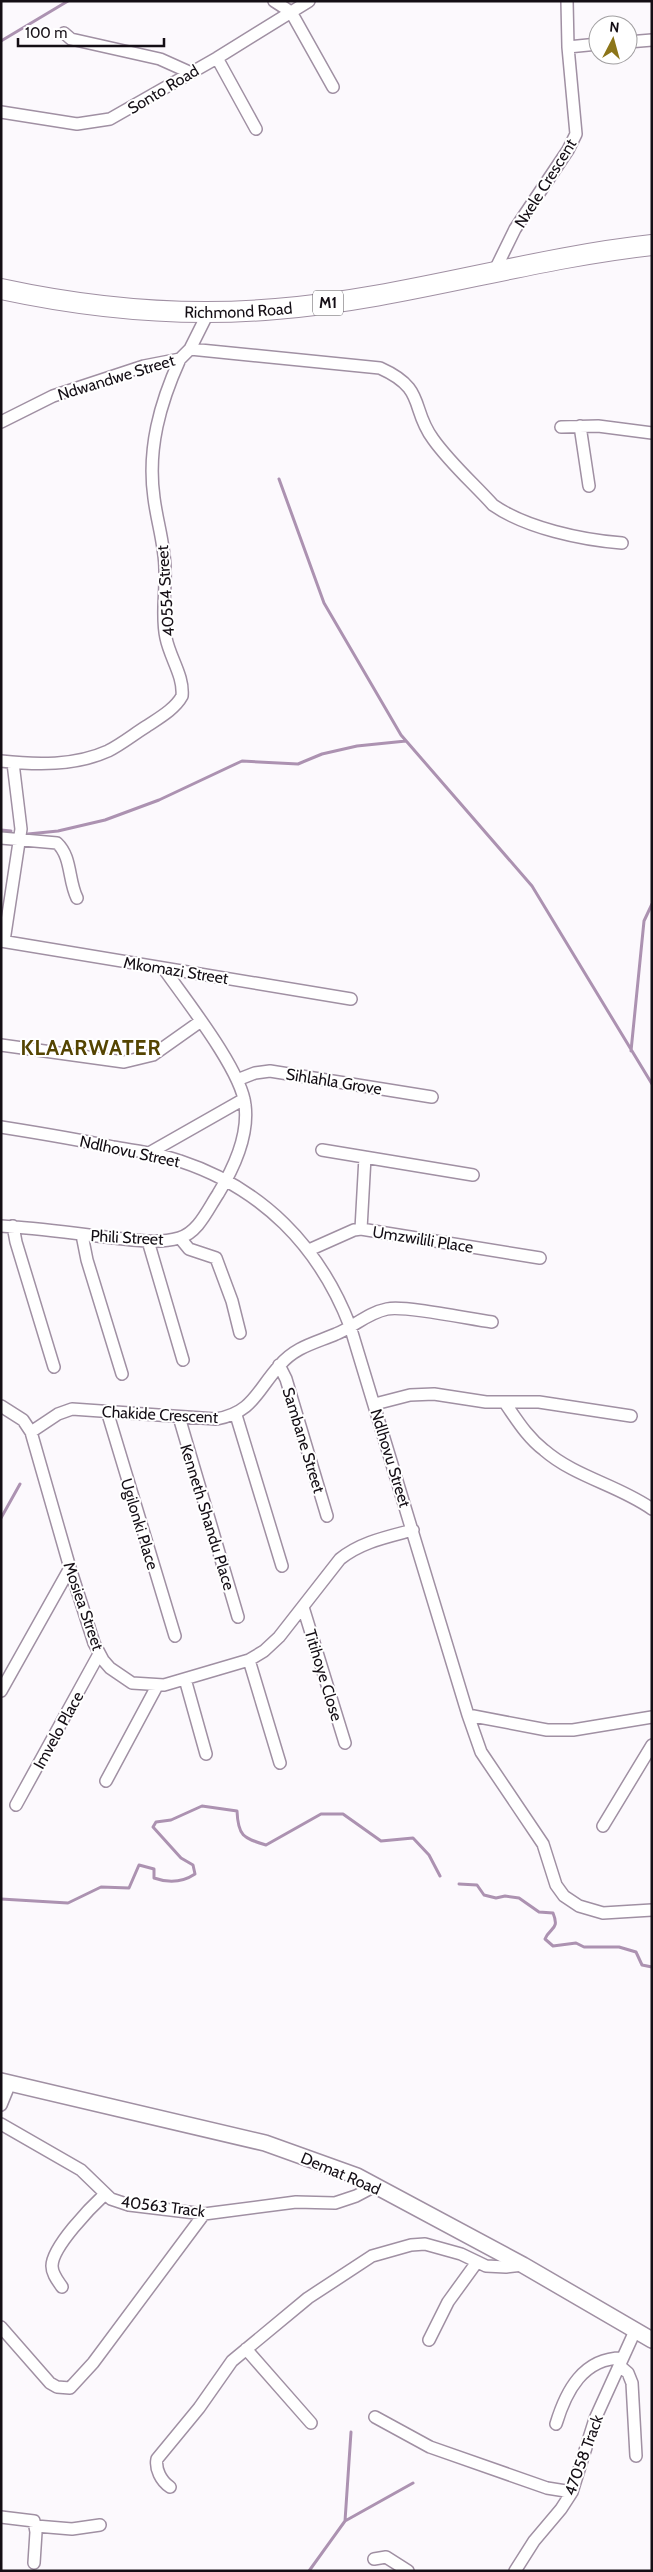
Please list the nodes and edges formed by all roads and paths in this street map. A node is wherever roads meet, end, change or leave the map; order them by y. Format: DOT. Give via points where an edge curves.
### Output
graph roads {
  1 [pos="274,1"];
  2 [pos="309,1"];
  3 [pos="567,1"];
  4 [pos="291,12"];
  5 [pos="64,33"];
  6 [pos="652,40"];
  7 [pos="638,41"];
  8 [pos="588,45"];
  9 [pos="568,47"];
  10 [pos="217,58"];
  11 [pos="189,72"];
  12 [pos="333,87"];
  13 [pos="1,112"];
  14 [pos="256,129"];
  15 [pos="652,245"];
  16 [pos="494,272"];
  17 [pos="1,289"];
  18 [pos="209,311"];
  19 [pos="190,349"];
  20 [pos="180,358"];
  21 [pos="1,422"];
  22 [pos="580,426"];
  23 [pos="561,427"];
  24 [pos="652,433"];
  25 [pos="588,486"];
  26 [pos="622,543"];
  27 [pos="7,762"];
  28 [pos="1,838"];
  29 [pos="20,840"];
  30 [pos="77,898"];
  31 [pos="3,941"];
  32 [pos="164,969"];
  33 [pos="350,999"];
  34 [pos="201,1022"];
  35 [pos="1,1045"];
  36 [pos="237,1080"];
  37 [pos="432,1097"];
  38 [pos="244,1099"];
  39 [pos="1,1127"];
  40 [pos="322,1150"];
  41 [pos="149,1153"];
  42 [pos="365,1157"];
  43 [pos="473,1175"];
  44 [pos="226,1180"];
  45 [pos="7,1226"];
  46 [pos="361,1229"];
  47 [pos="82,1235"];
  48 [pos="180,1238"];
  49 [pos="148,1241"];
  50 [pos="309,1250"];
  51 [pos="540,1258"];
  52 [pos="492,1322"];
  53 [pos="350,1326"];
  54 [pos="240,1333"];
  55 [pos="183,1360"];
  56 [pos="279,1365"];
  57 [pos="54,1367"];
  58 [pos="122,1374"];
  59 [pos="505,1403"];
  60 [pos="375,1404"];
  61 [pos="1,1406"];
  62 [pos="107,1411"];
  63 [pos="236,1415"];
  64 [pos="631,1416"];
  65 [pos="179,1417"];
  66 [pos="31,1432"];
  67 [pos="652,1509"];
  68 [pos="327,1516"];
  69 [pos="413,1530"];
  70 [pos="282,1566"];
  71 [pos="70,1568"];
  72 [pos="303,1607"];
  73 [pos="238,1617"];
  74 [pos="175,1636"];
  75 [pos="99,1654"];
  76 [pos="249,1660"];
  77 [pos="185,1679"];
  78 [pos="157,1686"];
  79 [pos="1,1691"];
  80 [pos="468,1715"];
  81 [pos="652,1717"];
  82 [pos="344,1743"];
  83 [pos="652,1745"];
  84 [pos="206,1754"];
  85 [pos="280,1763"];
  86 [pos="106,1781"];
  87 [pos="16,1805"];
  88 [pos="602,1826"];
  89 [pos="652,1910"];
  90 [pos="6,2082"];
  91 [pos="1,2105"];
  92 [pos="1,2124"];
  93 [pos="375,2186"];
  94 [pos="105,2194"];
  95 [pos="204,2214"];
  96 [pos="477,2262"];
  97 [pos="522,2265"];
  98 [pos="62,2287"];
  99 [pos="1,2327"];
  100 [pos="636,2331"];
  101 [pos="429,2340"];
  102 [pos="652,2340"];
  103 [pos="246,2349"];
  104 [pos="621,2362"];
  105 [pos="375,2417"];
  106 [pos="311,2423"];
  107 [pos="556,2424"];
  108 [pos="636,2456"];
  109 [pos="170,2487"];
  110 [pos="572,2492"];
  111 [pos="1,2517"];
  112 [pos="36,2526"];
  113 [pos="100,2526"];
  114 [pos="374,2559"];
  115 [pos="34,2563"];
  116 [pos="408,2571"];
  117 [pos="515,2571"];
  1 -- 4 [label="street"];
  2 -- 4 [label="street, Sonto Road"];
  3 -- 9 [label="street, Nxele Crescent"];
  4 -- 10 [label="street, Sonto Road"];
  4 -- 12 [label="street"];
  5 -- 11 [label="street" via="71,39 160,59"];
  6 -- 7 [label="street"];
  8 -- 9 [label="street"];
  9 -- 16 [label="street, Nxele Crescent" via="576,134 515,229"];
  10 -- 11 [label="street, Sonto Road"];
  10 -- 14 [label="street"];
  11 -- 13 [label="street, Sonto Road" via="127,111 97,123 77,124"];
  15 -- 16 [label="highway, Richmond Road / M1"];
  16 -- 18 [label="highway, Richmond Road / M1" via="337,302 275,310"];
  17 -- 18 [label="highway, Richmond Road / M1" via="132,308"];
  18 -- 19 [label="street, Ndwandwe Street"];
  19 -- 20 [label="street, Ndwandwe Street"];
  19 -- 26 [label="street" via="365,365 386,371 405,382 432,437 503,512 590,541"];
  20 -- 21 [label="street, Ndwandwe Street" via="144,366 53,396"];
  20 -- 27 [label="street, 40554 Street" via="159,414 152,458 154,498 166,569 166,639 178,672 182,696 173,708 154,722 94,757 56,764"];
  22 -- 23 [label="street"];
  22 -- 24 [label="street"];
  22 -- 25 [label="street"];
  27 -- 29 [label="street" via="20,804"];
  28 -- 29 [label="street"];
  29 -- 30 [label="street" via="48,840 60,845"];
  29 -- 31 [label="street"];
  31 -- 32 [label="street, Mkomazi Street"];
  32 -- 33 [label="street, Mkomazi Street"];
  32 -- 34 [label="street, Phili Street"];
  34 -- 35 [label="street" via="153,1055 124,1062"];
  34 -- 36 [label="street, Phili Street"];
  36 -- 37 [label="street, Sihlahla Grove" via="270,1071"];
  36 -- 38 [label="street, Phili Street"];
  38 -- 41 [label="street"];
  38 -- 44 [label="street, Phili Street" via="245,1124 234,1166"];
  39 -- 41 [label="street, Ndlhovu Street"];
  40 -- 42 [label="street"];
  41 -- 44 [label="street, Ndlhovu Street" via="178,1160"];
  42 -- 43 [label="street"];
  42 -- 46 [label="street"];
  44 -- 48 [label="street, Phili Street" via="196,1228"];
  44 -- 50 [label="street, Ndlhovu Street" via="278,1217"];
  45 -- 47 [label="street, Phili Street"];
  45 -- 57 [label="street" via="16,1242"];
  46 -- 50 [label="street, Umzwilili Place"];
  46 -- 51 [label="street, Umzwilili Place"];
  47 -- 49 [label="street, Phili Street"];
  47 -- 58 [label="street"];
  48 -- 49 [label="street, Phili Street"];
  48 -- 54 [label="street" via="189,1249 216,1258"];
  49 -- 55 [label="street"];
  50 -- 53 [label="street, Ndlhovu Street" via="325,1272"];
  52 -- 53 [label="street, Chakide Crescent" via="394,1308 367,1316"];
  53 -- 56 [label="street, Chakide Crescent" via="304,1346"];
  53 -- 60 [label="street, Ndlhovu Street"];
  56 -- 63 [label="street, Chakide Crescent"];
  56 -- 68 [label="street, Sambane Street"];
  59 -- 60 [label="street" via="434,1394 410,1395"];
  59 -- 64 [label="street" via="539,1402"];
  59 -- 67 [label="street" via="544,1451 572,1469"];
  60 -- 69 [label="street, Ndlhovu Street"];
  61 -- 66 [label="street, Mosiea Street" via="23,1420"];
  62 -- 65 [label="street, Chakide Crescent"];
  62 -- 66 [label="street, Chakide Crescent" via="66,1410"];
  62 -- 74 [label="street, Ugilonki Place"];
  63 -- 65 [label="street, Chakide Crescent" via="216,1420"];
  63 -- 70 [label="street"];
  65 -- 73 [label="street, Kenneth Shandu Place"];
  66 -- 71 [label="street, Mosiea Street"];
  69 -- 72 [label="street, Mosiea Street" via="352,1550 340,1559"];
  69 -- 80 [label="street, Ndlhovu Street"];
  71 -- 75 [label="street, Mosiea Street"];
  71 -- 79 [label="street"];
  72 -- 76 [label="street, Mosiea Street" via="279,1638"];
  72 -- 82 [label="street, Titihoye Close"];
  75 -- 78 [label="street, Mosiea Street" via="110,1668 132,1683"];
  75 -- 87 [label="street, Imvelo Place"];
  76 -- 77 [label="street, Mosiea Street"];
  76 -- 85 [label="street"];
  77 -- 78 [label="street, Mosiea Street"];
  77 -- 84 [label="street"];
  78 -- 86 [label="street"];
  80 -- 81 [label="street" via="556,1730"];
  80 -- 89 [label="street, Ndlhovu Street" via="481,1752 543,1844 556,1885 564,1896 580,1906 602,1913"];
  83 -- 88 [label="street"];
  90 -- 91 [label="street"];
  90 -- 93 [label="street, Demat Road" via="265,2143 358,2176"];
  92 -- 94 [label="street, 40563 Track" via="81,2170"];
  93 -- 95 [label="street, 40563 Track" via="335,2203 296,2202"];
  93 -- 97 [label="street, Demat Road"];
  94 -- 95 [label="street, 40563 Track" via="118,2203"];
  94 -- 98 [label="street" via="80,2218 56,2253 52,2268"];
  95 -- 99 [label="street" via="93,2363 70,2388 50,2383"];
  96 -- 97 [label="street" via="497,2267"];
  96 -- 101 [label="street" via="448,2302"];
  96 -- 103 [label="street" via="462,2254 424,2244 372,2256 308,2298"];
  97 -- 100 [label="street, Demat Road"];
  100 -- 102 [label="street, Demat Road"];
  100 -- 104 [label="street, 47058 Track"];
  103 -- 106 [label="street"];
  103 -- 109 [label="street" via="232,2362 157,2459 157,2469"];
  104 -- 107 [label="street" via="604,2360 583,2372 562,2403"];
  104 -- 108 [label="street" via="632,2383"];
  104 -- 110 [label="street, 47058 Track" via="595,2419"];
  105 -- 110 [label="street" via="430,2447 547,2488"];
  110 -- 117 [label="street, 47058 Track"];
  111 -- 112 [label="street" via="30,2520"];
  112 -- 113 [label="street" via="72,2529"];
  112 -- 115 [label="street"];
  114 -- 116 [label="street" via="386,2557"];
}
